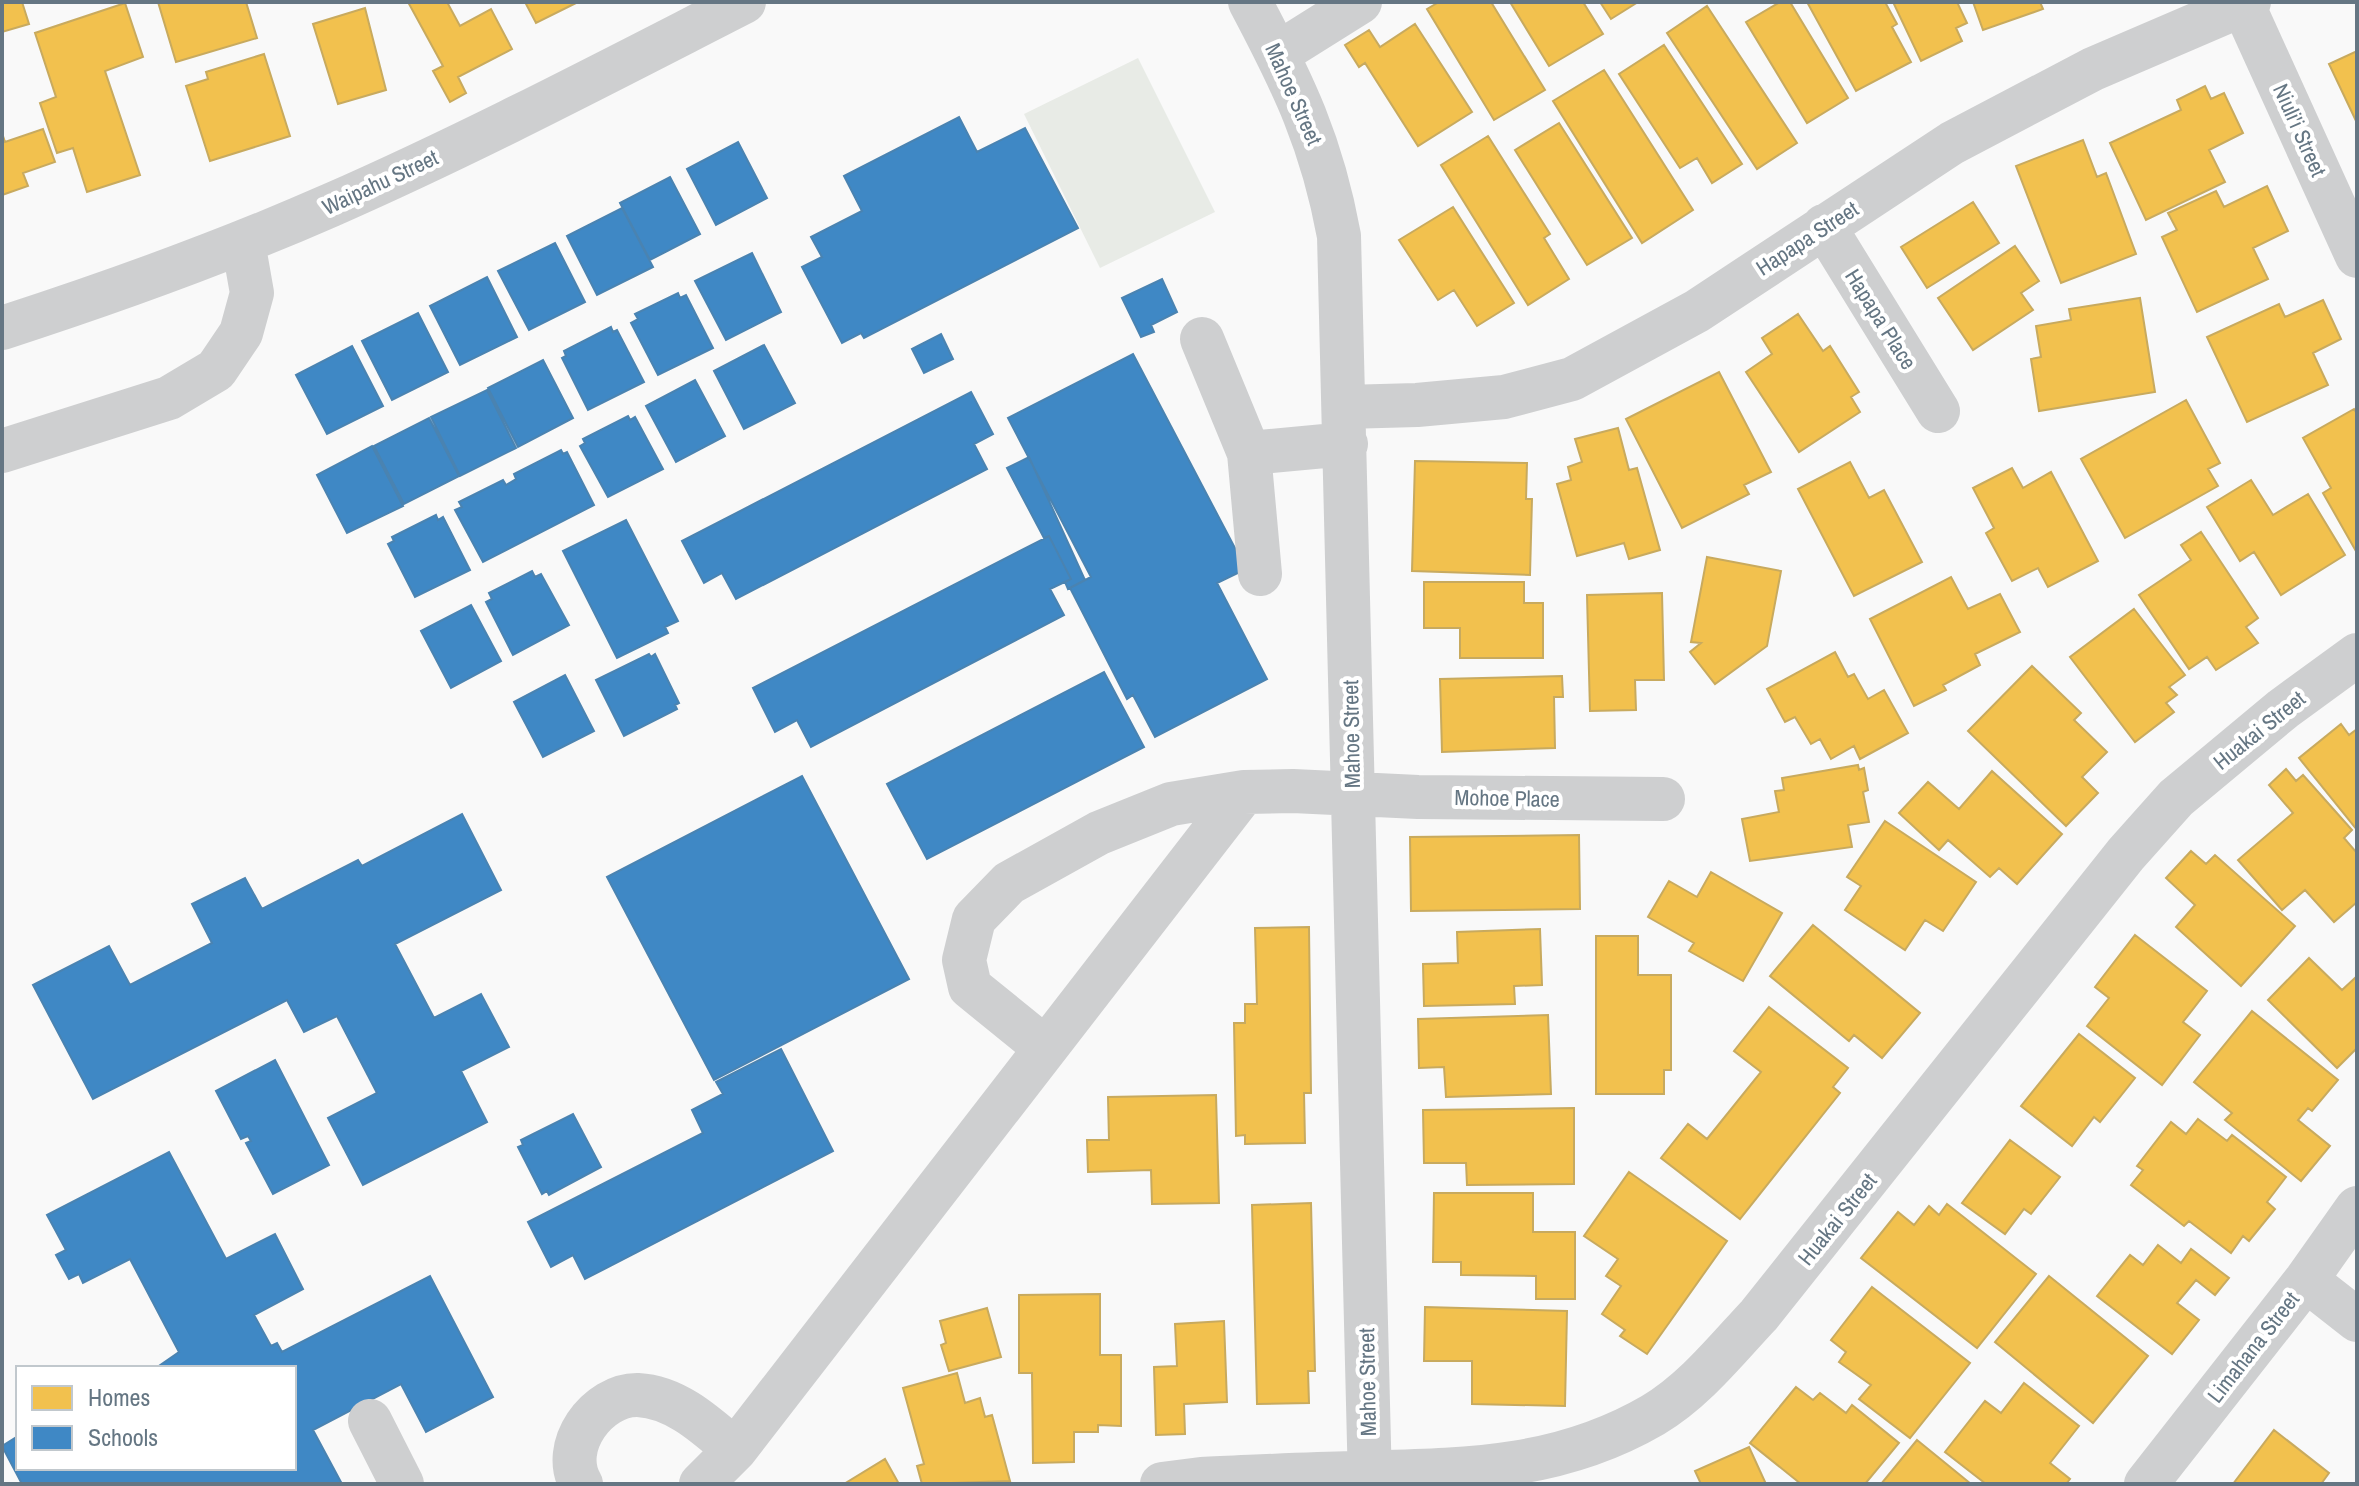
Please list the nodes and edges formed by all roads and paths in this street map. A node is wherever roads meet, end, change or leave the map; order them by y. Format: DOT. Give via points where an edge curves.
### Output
graph roads {
  1 [pos="744,2"];
  2 [pos="1250,2"];
  3 [pos="1360,2"];
  4 [pos="2246,3"];
  5 [pos="1277,54"];
  6 [pos="1824,226"];
  7 [pos="243,242"];
  8 [pos="2357,256"];
  9 [pos="2,328"];
  10 [pos="1202,339"];
  11 [pos="1938,411"];
  12 [pos="1346,425"];
  13 [pos="2,451"];
  14 [pos="1249,453"];
  15 [pos="1260,574"];
  16 [pos="2357,655"];
  17 [pos="1244,792"];
  18 [pos="1352,794"];
  19 [pos="1663,799"];
  20 [pos="1044,1047"];
  21 [pos="2357,1208"];
  22 [pos="2306,1280"];
  23 [pos="2357,1320"];
  24 [pos="370,1421"];
  25 [pos="735,1450"];
  26 [pos="1370,1478"];
  27 [pos="402,1484"];
  28 [pos="581,1484"];
  29 [pos="701,1484"];
  30 [pos="1162,1484"];
  31 [pos="2146,1484"];
  1 -- 7 [label="street, Waipahu Street" via="490,132"];
  2 -- 5 [label="street, Mahoe Street"];
  3 -- 5 [label="street"];
  4 -- 6 [label="street, Hapapa Street" via="2093,69 1966,136"];
  4 -- 8 [label="street, Niuli'i Street"];
  5 -- 12 [label="street, Mahoe Street" via="1307,114 1329,179 1339,236"];
  6 -- 11 [label="street, Hapapa Place"];
  6 -- 12 [label="street, Hapapa Street" via="1697,311 1572,379 1504,397 1417,405"];
  7 -- 9 [label="street, Waipahu Street"];
  7 -- 13 [label="street" via="252,293 241,333 216,370 169,398"];
  10 -- 14 [label="street"];
  12 -- 14 [label="street, Hapapa Street"];
  12 -- 18 [label="street, Mahoe Street"];
  14 -- 15 [label="street"];
  16 -- 26 [label="street, Huakai Street" via="2176,798 1759,1315 1710,1368 1656,1413 1597,1444 1495,1468"];
  17 -- 18 [label="street, Mohoe Place"];
  17 -- 20 [label="street"];
  17 -- 20 [label="street, Mohoe Place" via="1171,804 1099,833 1009,883 974,919 964,960 970,987"];
  18 -- 19 [label="street, Mohoe Place"];
  18 -- 26 [label="street, Mahoe Street"];
  20 -- 25 [label="street"];
  21 -- 22 [label="street, Limahana Street"];
  22 -- 23 [label="street"];
  22 -- 31 [label="street, Limahana Street"];
  24 -- 27 [label="street"];
  25 -- 28 [label="street" via="693,1414 638,1395 610,1402 587,1421 576,1444"];
  25 -- 29 [label="street"];
  26 -- 30 [label="street, Huakai Street"];
}
